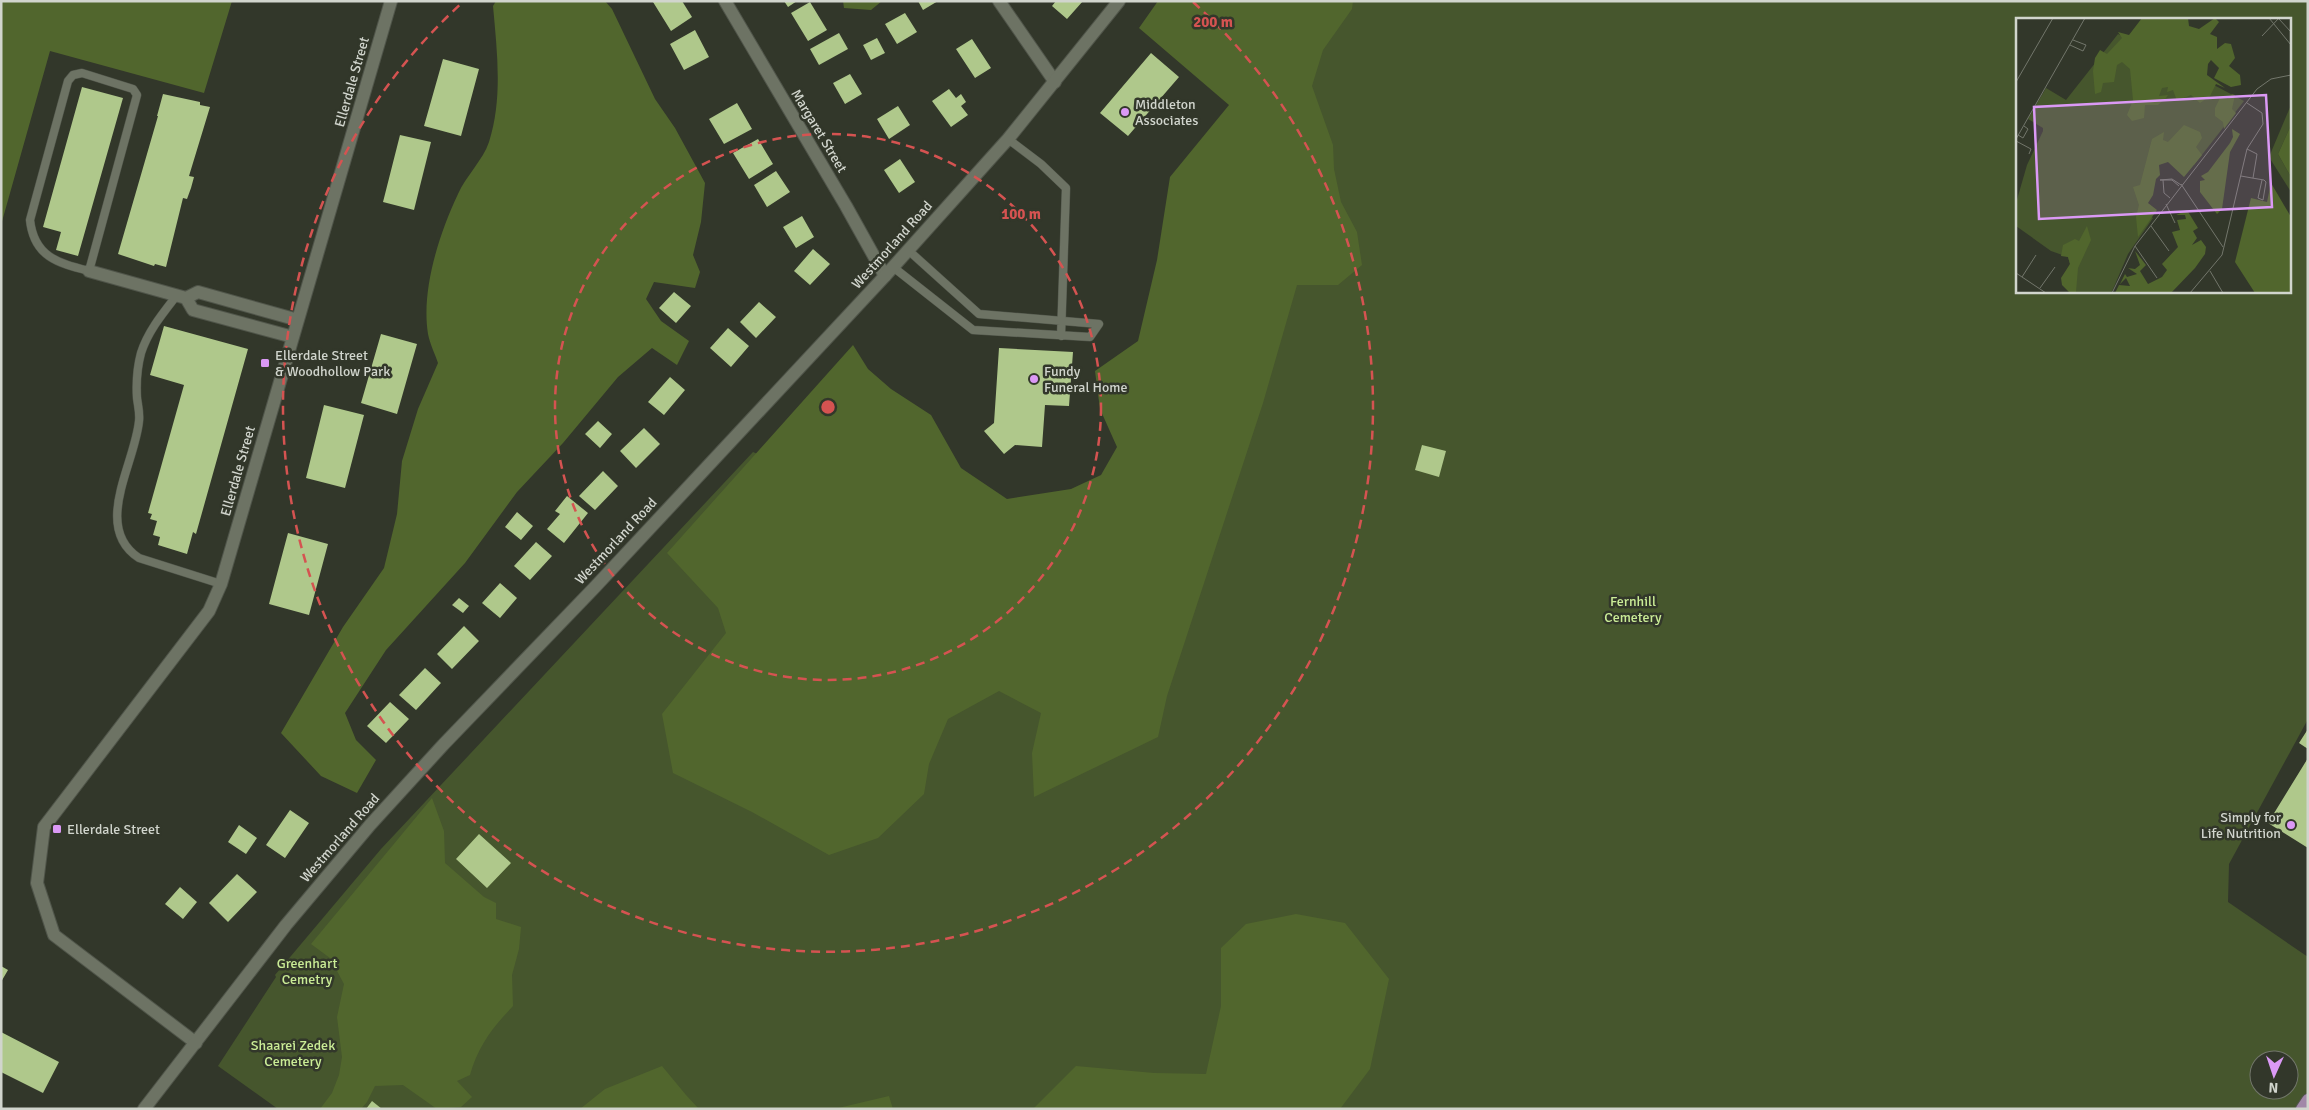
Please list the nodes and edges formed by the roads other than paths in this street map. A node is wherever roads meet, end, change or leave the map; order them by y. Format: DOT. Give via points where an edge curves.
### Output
graph roads {
  1 [pos="391,1"];
  2 [pos="725,1"];
  3 [pos="999,1"];
  4 [pos="1119,1"];
  5 [pos="1055,82"];
  6 [pos="1008,139"];
  7 [pos="908,250"];
  8 [pos="89,271"];
  9 [pos="889,272"];
  10 [pos="182,296"];
  11 [pos="298,320"];
  12 [pos="1061,321"];
  13 [pos="1060,336"];
  14 [pos="293,337"];
  15 [pos="221,584"];
  16 [pos="196,1043"];
  17 [pos="2308,1100"];
  18 [pos="144,1109"];
  19 [pos="2302,1109"];
  1 -- 11 [label="street, Ellerdale Street"];
  2 -- 9 [label="street, Margaret Street" via="846,206"];
  3 -- 5 [label="street"];
  4 -- 5 [label="street, Westmorland Road"];
  5 -- 6 [label="street, Westmorland Road"];
  6 -- 7 [label="street, Westmorland Road"];
  6 -- 12 [label="lane" via="1066,188"];
  7 -- 9 [label="street, Westmorland Road"];
  7 -- 12 [label="lane" via="978,314"];
  8 -- 8 [label="lane" via="137,95 133,89 82,73 73,75 68,81 30,220 33,236 46,255"];
  8 -- 10 [label="street"];
  9 -- 13 [label="lane" via="973,330"];
  9 -- 16 [label="street, Westmorland Road" via="377,818 286,925"];
  10 -- 11 [label="street" via="198,292"];
  10 -- 14 [label="street" via="194,310"];
  10 -- 15 [label="lane" via="159,318 142,352 136,376 139,423 117,509 117,526 128,550 139,558"];
  11 -- 14 [label="street, Ellerdale Street"];
  12 -- 13 [label="lane"];
  12 -- 13 [label="lane" via="1100,324 1090,337"];
  14 -- 15 [label="street, Ellerdale Street"];
  15 -- 16 [label="street, Ellerdale Street" via="209,611 44,827 37,883 54,935"];
  16 -- 18 [label="street, Westmorland Road"];
  17 -- 19 [label="main road"];
}
